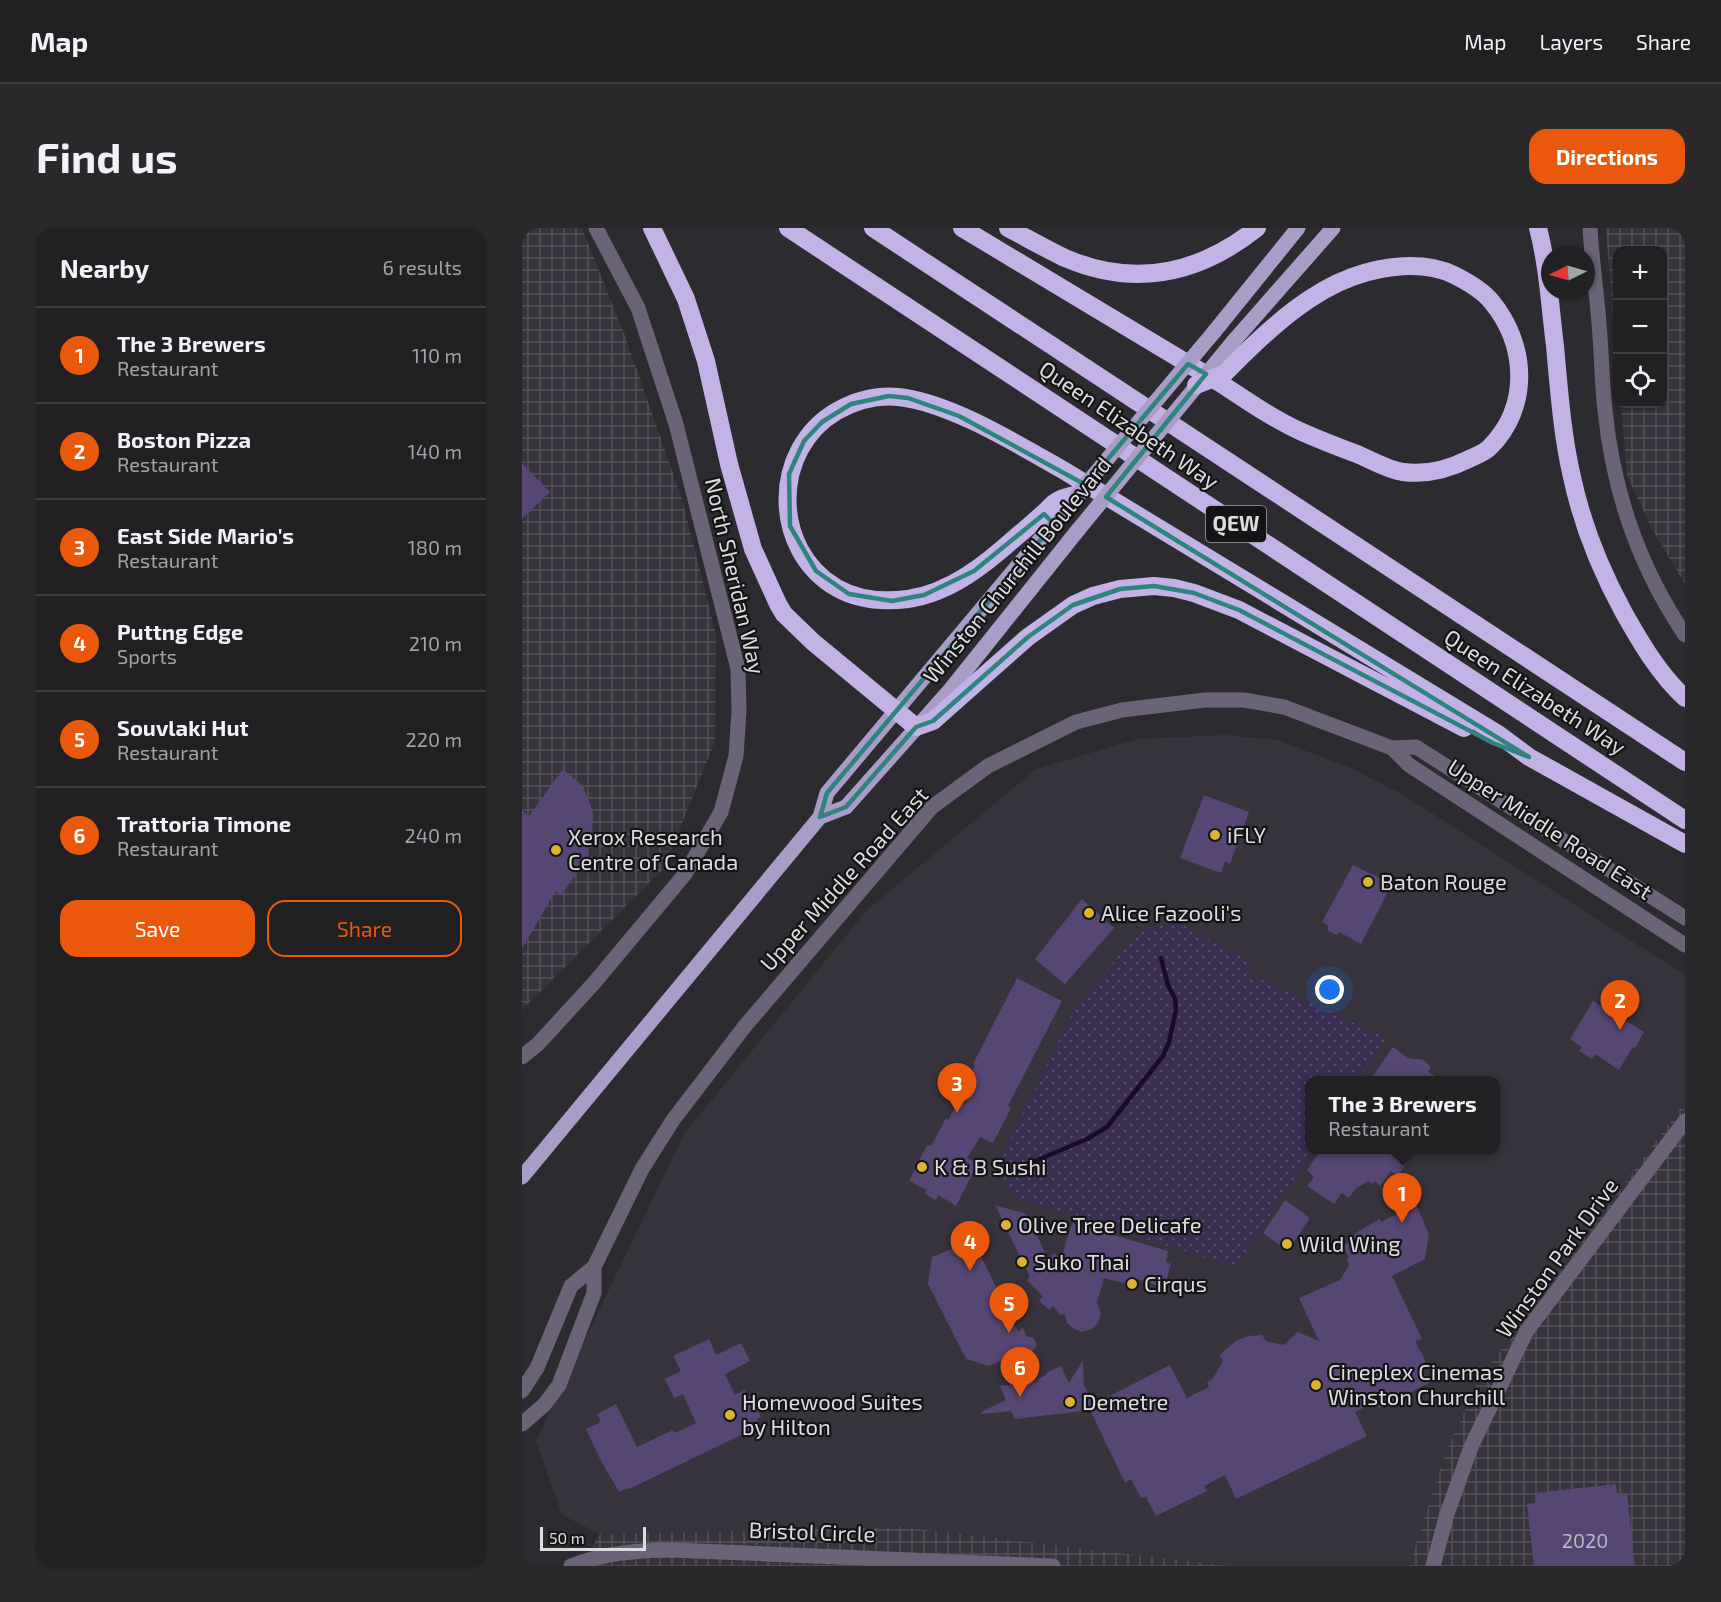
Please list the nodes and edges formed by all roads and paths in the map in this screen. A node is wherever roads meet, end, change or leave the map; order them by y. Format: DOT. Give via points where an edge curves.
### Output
graph roads {
  1 [pos="596,228"];
  2 [pos="652,228"];
  3 [pos="788,228"];
  4 [pos="873,228"];
  5 [pos="962,228"];
  6 [pos="1008,228"];
  7 [pos="1257,228"];
  8 [pos="1298,228"];
  9 [pos="1333,228"];
  10 [pos="1538,228"];
  11 [pos="1590,228"];
  12 [pos="1238,348"];
  13 [pos="1196,386"];
  14 [pos="1078,494"];
  15 [pos="1053,514"];
  16 [pos="1685,634"];
  17 [pos="1685,698"];
  18 [pos="897,710"];
  19 [pos="916,727"];
  20 [pos="1392,748"];
  21 [pos="1529,756"];
  22 [pos="1685,762"];
  23 [pos="819,817"];
  24 [pos="1685,819"];
  25 [pos="1685,844"];
  26 [pos="1685,918"];
  27 [pos="1685,945"];
  28 [pos="522,1058"];
  29 [pos="1685,1121"];
  30 [pos="522,1177"];
  31 [pos="594,1267"];
  32 [pos="522,1391"];
  33 [pos="522,1424"];
  34 [pos="954,1564"];
  35 [pos="571,1566"];
  36 [pos="1053,1566"];
  37 [pos="1433,1566"];
  1 -- 28 [label="street, North Sheridan Way" via="638,308 676,424 738,669 736,756 721,812 685,874 594,983"];
  2 -- 18 [label="highway" via="686,299 706,361 753,549 778,604 813,642"];
  3 -- 24 [label="highway, Queen Elizabeth Way / QEW"];
  4 -- 22 [label="highway, Queen Elizabeth Way / QEW"];
  5 -- 12 [label="highway" via="1300,431 1402,472 1432,472 1487,450 1510,422 1520,387 1511,332 1490,299 1453,274 1424,267 1377,270 1336,284"];
  6 -- 7 [label="highway" via="1066,258 1096,268 1143,275 1197,264"];
  8 -- 14 [label="main road, Winston Churchill Boulevard, bridge"];
  9 -- 12 [label="main road"];
  10 -- 17 [label="highway" via="1564,436 1586,529 1610,587 1642,645"];
  11 -- 16 [label="street" via="1605,411 1619,489 1648,572"];
  12 -- 13 [label="highway, bridge" via="1224,374"];
  13 -- 19 [label="main road, Winston Churchill Boulevard, bridge"];
  14 -- 15 [label="highway" via="1056,501"];
  15 -- 18 [label="main road, Winston Churchill Boulevard"];
  15 -- 21 [label="highway" via="956,582 924,596 875,600 849,594 816,571 790,526 789,474 811,432 831,414 851,404 888,396 928,404 1062,470"];
  18 -- 19 [label="highway"];
  18 -- 23 [label="main road, Winston Churchill Boulevard" via="827,793"];
  19 -- 21 [label="highway" via="933,721 1028,637 1073,605 1120,589 1154,586 1194,593 1239,610 1493,743"];
  19 -- 23 [label="main road, Winston Churchill Boulevard" via="846,807"];
  20 -- 26 [label="street, Upper Middle Road East" via="1416,747"];
  20 -- 27 [label="street, Upper Middle Road East" via="1409,765"];
  20 -- 31 [label="street, Upper Middle Road East" via="1284,707 1244,700 1205,700 1122,710 1076,722 988,766 932,807 745,1026 673,1120 642,1169"];
  21 -- 25 [label="highway"];
  23 -- 30 [label="main road, Winston Churchill Boulevard"];
  29 -- 37 [label="street, Winston Park Drive" via="1526,1332 1471,1447"];
  31 -- 32 [label="street, Upper Middle Road East" via="571,1286 537,1368"];
  31 -- 33 [label="street, Upper Middle Road East" via="594,1293 558,1385 537,1413"];
  34 -- 35 [label="street, Bristol Circle" via="658,1550 623,1552"];
  34 -- 36 [label="street, Bristol Circle"];
}
